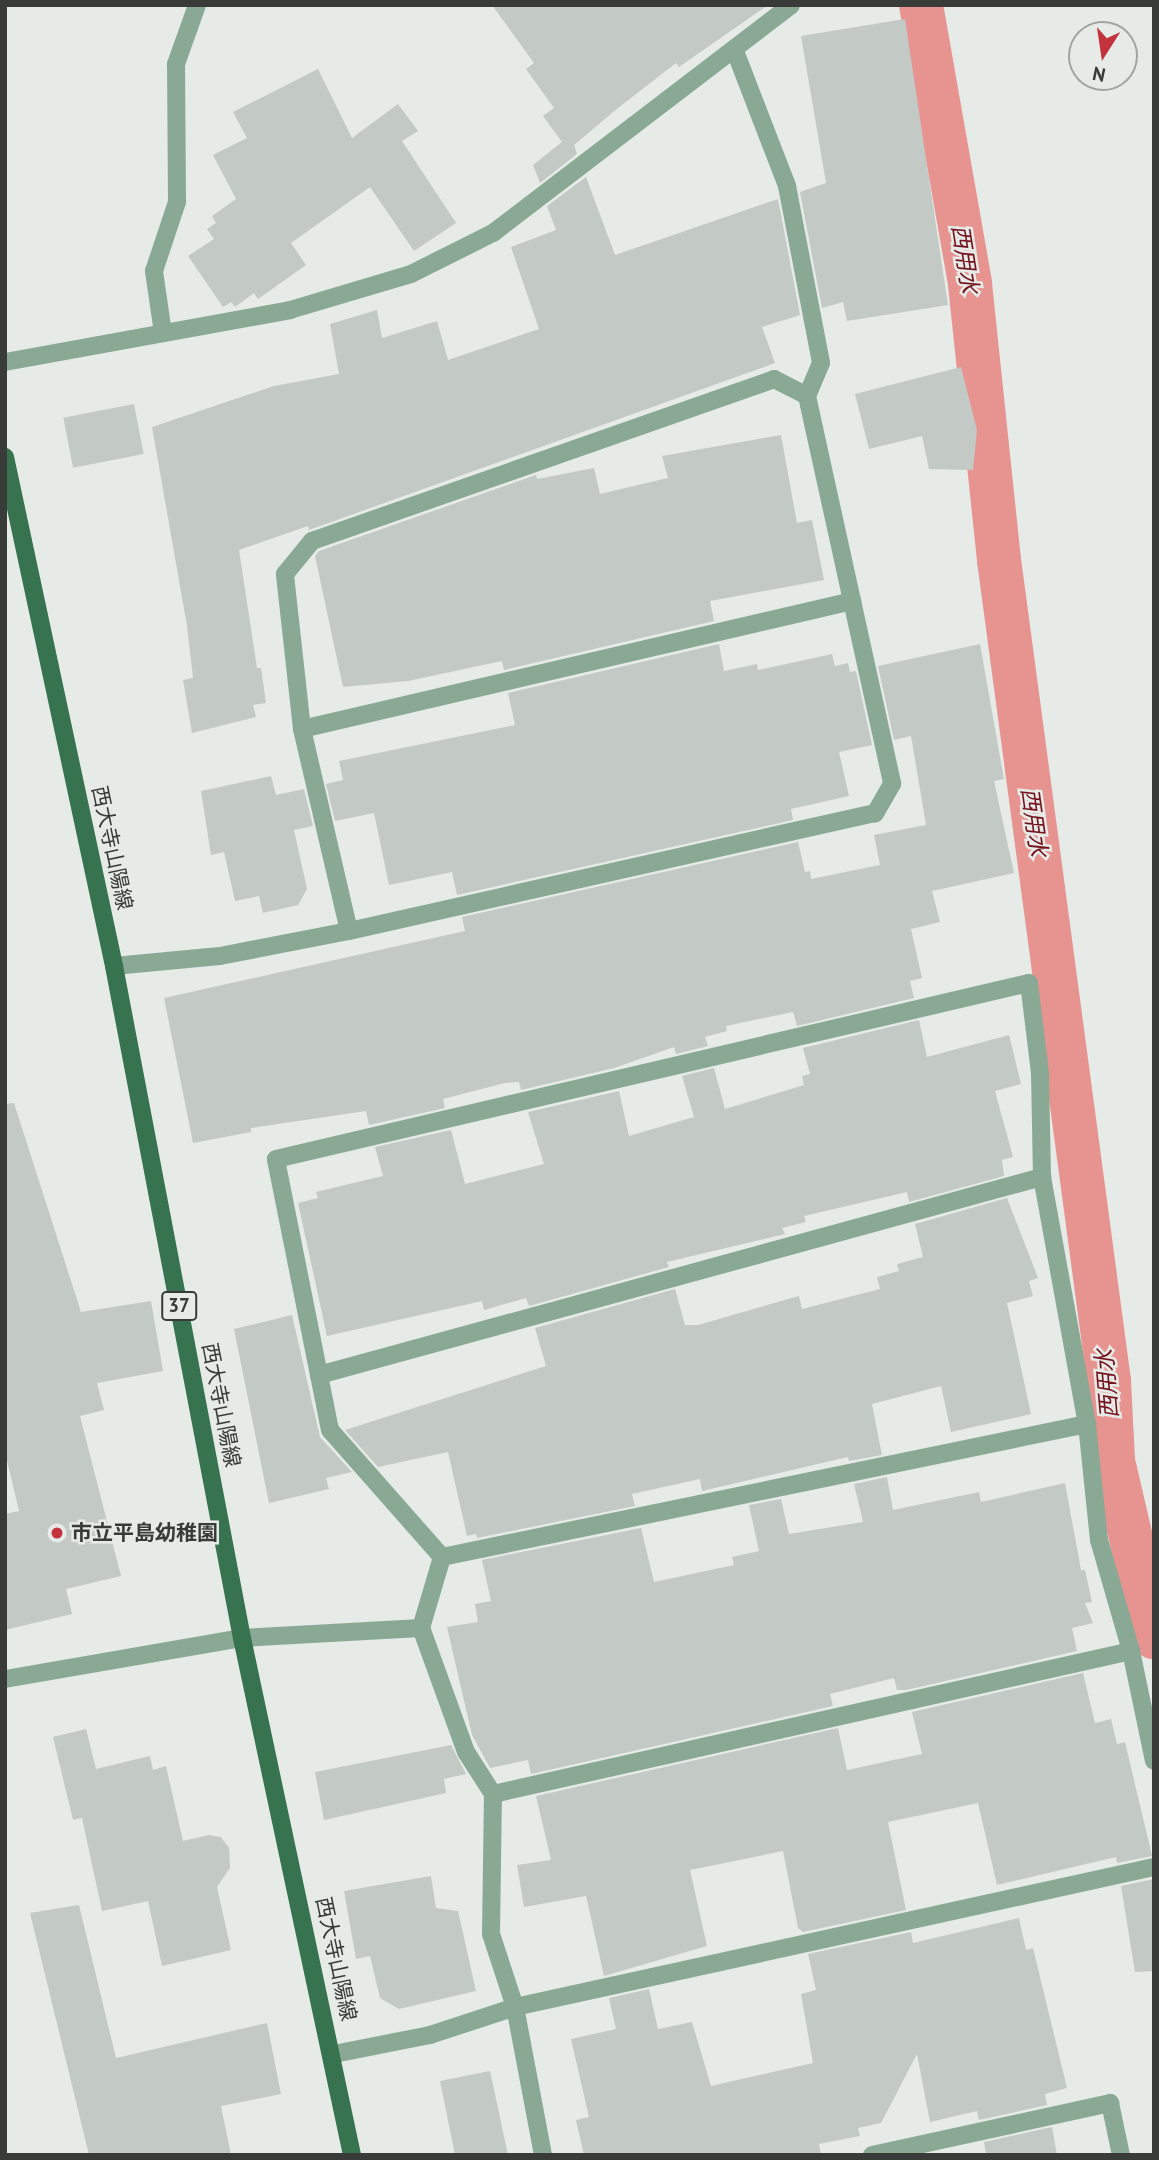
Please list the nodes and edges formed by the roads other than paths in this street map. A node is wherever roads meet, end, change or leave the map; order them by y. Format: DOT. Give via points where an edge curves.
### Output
graph roads {
  1 [pos="197,5"];
  2 [pos="791,5"];
  3 [pos="735,51"];
  4 [pos="163,333"];
  5 [pos="5,362"];
  6 [pos="807,396"];
  7 [pos="5,457"];
  8 [pos="852,601"];
  9 [pos="302,729"];
  10 [pos="349,931"];
  11 [pos="114,966"];
  12 [pos="1042,1177"];
  13 [pos="319,1375"];
  14 [pos="1087,1424"];
  15 [pos="442,1557"];
  16 [pos="421,1628"];
  17 [pos="242,1638"];
  18 [pos="1130,1651"];
  19 [pos="5,1679"];
  20 [pos="1154,1761"];
  21 [pos="493,1794"];
  22 [pos="1154,1867"];
  23 [pos="514,2007"];
  24 [pos="334,2054"];
  25 [pos="884,2153"];
  26 [pos="352,2155"];
  27 [pos="543,2155"];
  28 [pos="1121,2155"];
  1 -- 4 [label="street" via="176,64 177,202 153,271"];
  2 -- 3 [label="street"];
  3 -- 4 [label="street" via="493,233 411,274 290,310"];
  3 -- 6 [label="street" via="787,186 821,363"];
  4 -- 5 [label="street"];
  6 -- 8 [label="street"];
  6 -- 9 [label="street" via="774,379 312,541 285,574"];
  7 -- 11 [label="main road, 西大寺山陽線 / 37"];
  8 -- 9 [label="street"];
  8 -- 10 [label="street" via="892,784 875,813"];
  9 -- 10 [label="street"];
  10 -- 11 [label="street" via="220,956"];
  11 -- 17 [label="main road, 西大寺山陽線 / 37"];
  12 -- 13 [label="street"];
  12 -- 13 [label="street" via="1040,1073 1029,983 276,1159"];
  12 -- 14 [label="street"];
  13 -- 15 [label="street" via="330,1430"];
  14 -- 15 [label="street"];
  14 -- 18 [label="street" via="1100,1540"];
  15 -- 16 [label="street"];
  16 -- 17 [label="street"];
  16 -- 21 [label="street" via="466,1752"];
  17 -- 19 [label="street"];
  17 -- 24 [label="main road, 西大寺山陽線 / 37"];
  18 -- 20 [label="street"];
  18 -- 21 [label="street"];
  21 -- 23 [label="street" via="491,1934"];
  22 -- 23 [label="street"];
  23 -- 24 [label="street" via="430,2035"];
  23 -- 27 [label="street"];
  24 -- 26 [label="main road, 西大寺山陽線 / 37"];
  25 -- 28 [label="street" via="1110,2103"];
}
